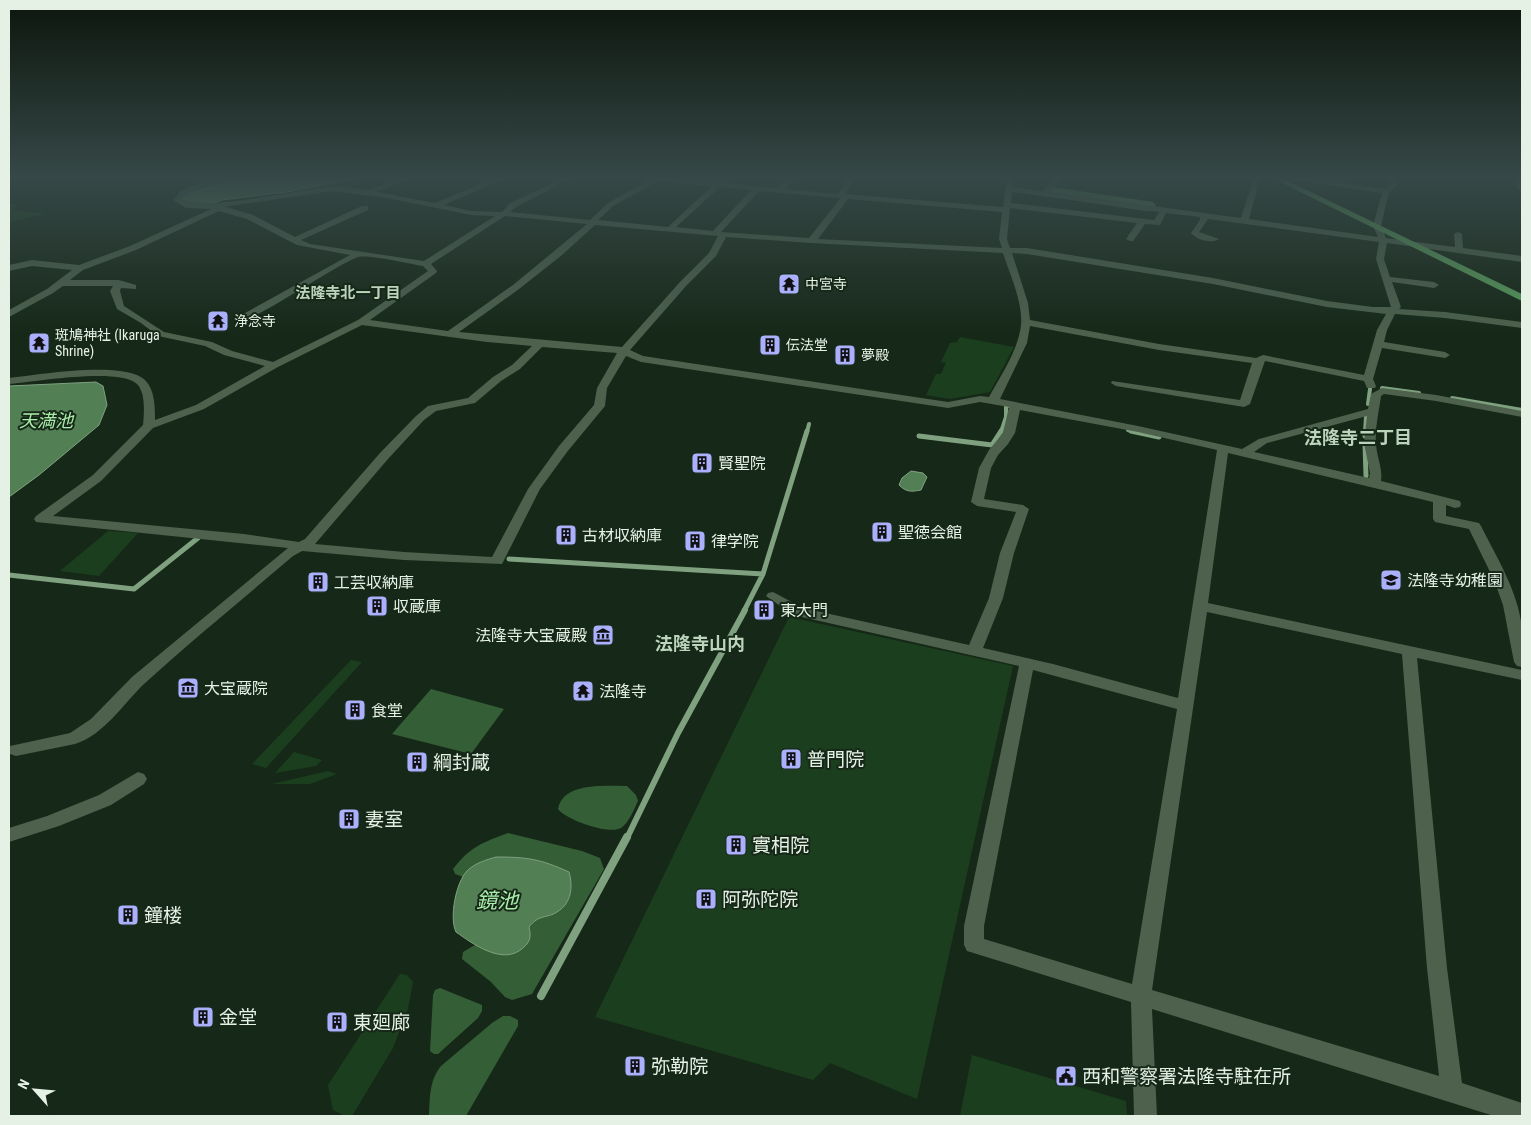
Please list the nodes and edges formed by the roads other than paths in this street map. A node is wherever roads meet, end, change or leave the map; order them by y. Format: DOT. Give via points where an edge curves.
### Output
graph roads {
  1 [pos="171,230"];
  2 [pos="278,230"];
  3 [pos="316,230"];
  4 [pos="478,230"];
  5 [pos="584,230"];
  6 [pos="688,230"];
  7 [pos="721,230"];
  8 [pos="820,230"];
  9 [pos="1003,230"];
  10 [pos="1136,230"];
  11 [pos="1198,230"];
  12 [pos="1335,230"];
  13 [pos="1379,230"];
  14 [pos="1386,230"];
  15 [pos="719,233"];
  16 [pos="1458,234"];
  17 [pos="1130,239"];
  18 [pos="1215,239"];
  19 [pos="295,240"];
  20 [pos="811,240"];
  21 [pos="1383,240"];
  22 [pos="1408,242"];
  23 [pos="1007,250"];
  24 [pos="1460,250"];
  25 [pos="358,254"];
  26 [pos="1522,259"];
  27 [pos="426,264"];
  28 [pos="12,266"];
  29 [pos="80,268"];
  30 [pos="1387,279"];
  31 [pos="61,283"];
  32 [pos="119,283"];
  33 [pos="1434,285"];
  34 [pos="133,286"];
  35 [pos="1522,298"];
  36 [pos="1394,311"];
  37 [pos="9,314"];
  38 [pos="1469,318"];
  39 [pos="239,320"];
  40 [pos="361,322"];
  41 [pos="1026,322"];
  42 [pos="1522,325"];
  43 [pos="1470,332"];
  44 [pos="450,334"];
  45 [pos="539,344"];
  46 [pos="1378,344"];
  47 [pos="623,352"];
  48 [pos="1445,355"];
  49 [pos="1258,361"];
  50 [pos="274,365"];
  51 [pos="1368,379"];
  52 [pos="9,381"];
  53 [pos="1116,383"];
  54 [pos="1378,392"];
  55 [pos="993,401"];
  56 [pos="1015,406"];
  57 [pos="1373,411"];
  58 [pos="1522,414"];
  59 [pos="148,426"];
  60 [pos="1223,450"];
  61 [pos="1244,453"];
  62 [pos="1374,483"];
  63 [pos="1439,500"];
  64 [pos="1455,504"];
  65 [pos="302,548"];
  66 [pos="773,596"];
  67 [pos="1200,606"];
  68 [pos="974,651"];
  69 [pos="1410,651"];
  70 [pos="1522,662"];
  71 [pos="1028,663"];
  72 [pos="1522,675"];
  73 [pos="1184,705"];
  74 [pos="16,750"];
  75 [pos="138,779"];
  76 [pos="9,835"];
  77 [pos="1141,995"];
  78 [pos="1452,1090"];
  79 [pos="1522,1114"];
  80 [pos="1145,1116"];
  1 -- 29 [label="street"];
  2 -- 19 [label="street"];
  3 -- 19 [label="street"];
  4 -- 27 [label="street"];
  5 -- 44 [label="street" via="545,264"];
  6 -- 15 [label="street"];
  7 -- 15 [label="street"];
  8 -- 20 [label="street"];
  9 -- 23 [label="street"];
  10 -- 17 [label="street"];
  11 -- 18 [label="street" via="1196,234 1200,237"];
  12 -- 21 [label="street"];
  13 -- 21 [label="street"];
  14 -- 22 [label="highway"];
  15 -- 20 [label="street"];
  15 -- 47 [label="street" via="713,254"];
  16 -- 24 [label="street"];
  19 -- 25 [label="street" via="309,246"];
  20 -- 23 [label="street"];
  21 -- 22 [label="street"];
  21 -- 30 [label="street" via="1380,259"];
  22 -- 24 [label="street"];
  22 -- 35 [label="highway"];
  23 -- 36 [label="street" via="1064,256 1236,285 1327,304"];
  23 -- 41 [label="street"];
  24 -- 26 [label="street"];
  25 -- 27 [label="street"];
  25 -- 39 [label="street"];
  27 -- 40 [label="street" via="434,271"];
  28 -- 29 [label="street" via="32,263"];
  29 -- 31 [label="street"];
  30 -- 33 [label="street"];
  30 -- 36 [label="street" via="1396,307"];
  31 -- 32 [label="street"];
  31 -- 37 [label="street"];
  32 -- 34 [label="street"];
  32 -- 50 [label="street" via="115,291 120,307 161,334 213,345 228,353"];
  36 -- 38 [label="street"];
  36 -- 46 [label="street"];
  38 -- 42 [label="street"];
  38 -- 43 [label="street"];
  40 -- 44 [label="street"];
  40 -- 50 [label="street"];
  41 -- 49 [label="street" via="1159,347"];
  41 -- 55 [label="street" via="1022,343"];
  44 -- 45 [label="street"];
  45 -- 47 [label="street"];
  45 -- 65 [label="street" via="516,367 471,401 432,408 420,418"];
  46 -- 48 [label="street"];
  46 -- 51 [label="street"];
  47 -- 55 [label="street" via="641,359 948,405 980,399"];
  47 -- 65 [label="street" via="602,388 599,406 534,488 497,561"];
  49 -- 51 [label="street" via="1263,358 1276,360"];
  49 -- 53 [label="street" via="1244,404"];
  50 -- 59 [label="street" via="200,408"];
  51 -- 54 [label="street"];
  52 -- 59 [label="street" via="96,372 130,375 145,388 150,409"];
  54 -- 57 [label="street"];
  54 -- 58 [label="street" via="1436,398"];
  55 -- 56 [label="street"];
  56 -- 60 [label="street"];
  56 -- 68 [label="street" via="1012,426 990,457 977,502 1022,509 996,598"];
  57 -- 61 [label="street" via="1263,441"];
  57 -- 62 [label="street" via="1370,443 1376,473"];
  59 -- 65 [label="street" via="97,478 41,519 244,538"];
  60 -- 61 [label="street"];
  60 -- 67 [label="street"];
  61 -- 62 [label="street"];
  62 -- 63 [label="street"];
  63 -- 64 [label="street"];
  63 -- 70 [label="street" via="1440,519 1474,526 1510,605"];
  65 -- 74 [label="street" via="288,553 138,681 97,724 75,738"];
  66 -- 68 [label="street" via="798,612"];
  67 -- 69 [label="street"];
  67 -- 73 [label="street"];
  68 -- 71 [label="street"];
  69 -- 72 [label="street"];
  69 -- 78 [label="street" via="1437,968"];
  71 -- 73 [label="street"];
  71 -- 77 [label="street" via="974,926 974,945"];
  73 -- 77 [label="street"];
  75 -- 76 [label="street" via="105,800"];
  77 -- 78 [label="street"];
  77 -- 80 [label="street"];
  78 -- 79 [label="street"];
}
